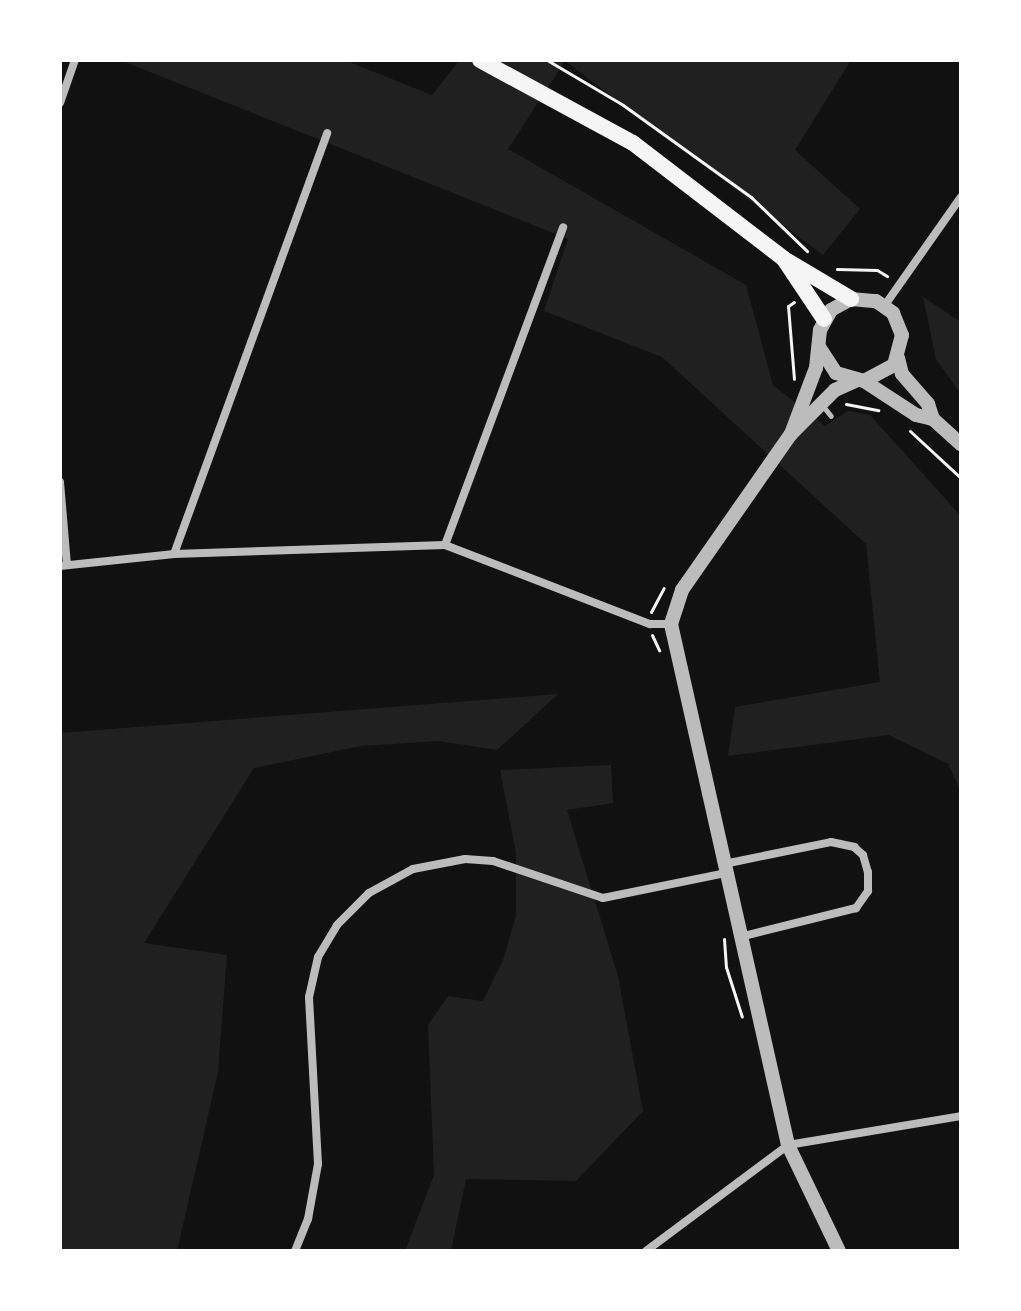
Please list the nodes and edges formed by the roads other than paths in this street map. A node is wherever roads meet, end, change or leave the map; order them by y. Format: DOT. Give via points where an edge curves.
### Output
graph roads {
  1 [pos="75,60"];
  2 [pos="480,60"];
  3 [pos="60,103"];
  4 [pos="327,133"];
  5 [pos="961,197"];
  6 [pos="563,227"];
  7 [pos="784,259"];
  8 [pos="851,299"];
  9 [pos="885,305"];
  10 [pos="824,319"];
  11 [pos="819,347"];
  12 [pos="898,358"];
  13 [pos="860,381"];
  14 [pos="933,419"];
  15 [pos="791,434"];
  16 [pos="961,444"];
  17 [pos="60,482"];
  18 [pos="445,545"];
  19 [pos="174,554"];
  20 [pos="64,566"];
  21 [pos="671,624"];
  22 [pos="725,869"];
  23 [pos="740,937"];
  24 [pos="961,1116"];
  25 [pos="788,1145"];
  26 [pos="295,1251"];
  27 [pos="646,1251"];
  28 [pos="839,1251"];
  1 -- 3 [label="street"];
  2 -- 7 [label="main road" via="633,143"];
  4 -- 19 [label="street"];
  5 -- 9 [label="street"];
  6 -- 18 [label="street"];
  7 -- 8 [label="main road"];
  7 -- 10 [label="main road"];
  8 -- 9 [label="street"];
  8 -- 10 [label="street"];
  9 -- 12 [label="street" via="902,335"];
  10 -- 11 [label="street"];
  11 -- 13 [label="street" via="836,373"];
  11 -- 15 [label="street"];
  12 -- 13 [label="street" via="881,376"];
  12 -- 14 [label="street" via="902,374 928,404"];
  13 -- 14 [label="street" via="916,415"];
  13 -- 15 [label="street" via="835,390 826,410"];
  14 -- 16 [label="street"];
  15 -- 21 [label="street" via="682,590"];
  17 -- 20 [label="street"];
  18 -- 19 [label="street"];
  18 -- 21 [label="street" via="650,624"];
  19 -- 20 [label="street"];
  21 -- 22 [label="street"];
  22 -- 23 [label="street"];
  22 -- 23 [label="street" via="831,842 854,847 868,872 868,891 856,908"];
  22 -- 26 [label="street" via="603,898 493,861 465,859 413,869 369,893 337,925 318,957 309,997 318,1164 308,1219"];
  23 -- 25 [label="street"];
  24 -- 25 [label="street"];
  25 -- 27 [label="street"];
  25 -- 28 [label="street"];
}
